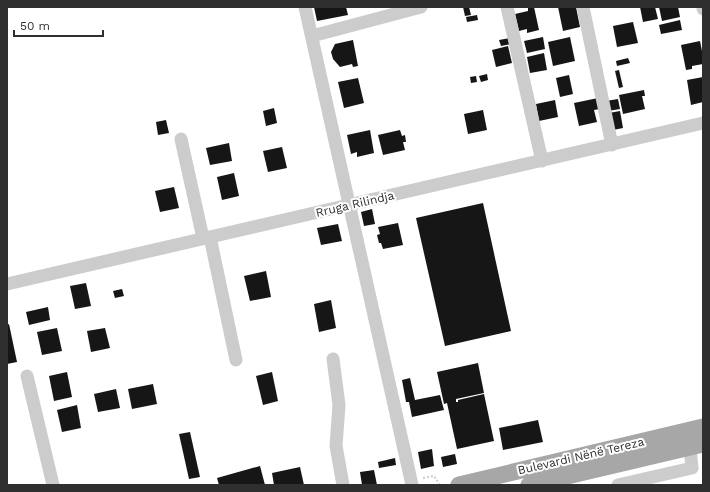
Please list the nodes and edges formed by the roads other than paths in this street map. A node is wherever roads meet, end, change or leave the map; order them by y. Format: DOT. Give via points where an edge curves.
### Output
graph roads {
  1 [pos="305,7"];
  2 [pos="421,7"];
  3 [pos="507,7"];
  4 [pos="582,7"];
  5 [pos="312,36"];
  6 [pos="703,124"];
  7 [pos="181,138"];
  8 [pos="612,145"];
  9 [pos="542,161"];
  10 [pos="349,206"];
  11 [pos="207,238"];
  12 [pos="7,284"];
  13 [pos="236,360"];
  14 [pos="333,360"];
  15 [pos="28,376"];
  16 [pos="703,427"];
  17 [pos="696,445"];
  18 [pos="697,469"];
  19 [pos="579,479"];
  20 [pos="417,482"];
  21 [pos="53,485"];
  22 [pos="343,485"];
  23 [pos="459,485"];
  24 [pos="529,485"];
  25 [pos="618,485"];
  1 -- 5 [label="street"];
  2 -- 5 [label="street"];
  3 -- 9 [label="street"];
  4 -- 8 [label="street"];
  5 -- 10 [label="street"];
  6 -- 8 [label="street, Rruga Rilindja"];
  7 -- 11 [label="street"];
  8 -- 9 [label="street, Rruga Rilindja"];
  9 -- 10 [label="street, Rruga Rilindja"];
  10 -- 11 [label="street, Rruga Rilindja"];
  10 -- 20 [label="street"];
  11 -- 12 [label="street, Rruga Rilindja"];
  11 -- 13 [label="street"];
  14 -- 22 [label="street" via="339,405 336,446"];
  15 -- 21 [label="street"];
  16 -- 23 [label="main road, Bulevardi Nënë Tereza"];
  17 -- 18 [label="street"];
  17 -- 19 [label="main road, Bulevardi Nënë Tereza"];
  18 -- 25 [label="street"];
  19 -- 24 [label="main road, Bulevardi Nënë Tereza"];
}
